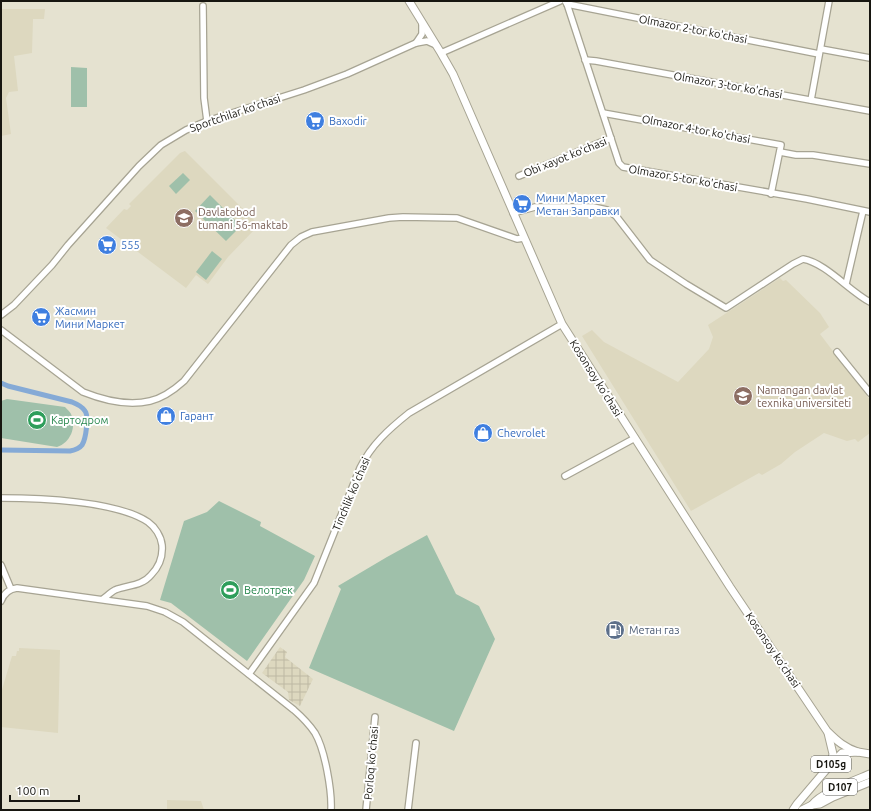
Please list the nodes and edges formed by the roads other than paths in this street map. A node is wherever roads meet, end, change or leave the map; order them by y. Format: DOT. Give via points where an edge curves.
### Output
graph roads {
  1 [pos="408,1"];
  2 [pos="560,1"];
  3 [pos="829,1"];
  4 [pos="566,2"];
  5 [pos="203,6"];
  6 [pos="422,23"];
  7 [pos="416,43"];
  8 [pos="436,45"];
  9 [pos="820,52"];
  10 [pos="442,53"];
  11 [pos="870,58"];
  12 [pos="585,60"];
  13 [pos="811,100"];
  14 [pos="870,111"];
  15 [pos="603,113"];
  16 [pos="207,121"];
  17 [pos="611,138"];
  18 [pos="780,152"];
  19 [pos="870,164"];
  20 [pos="519,176"];
  21 [pos="772,194"];
  22 [pos="863,211"];
  23 [pos="870,212"];
  24 [pos="513,213"];
  25 [pos="524,238"];
  26 [pos="846,284"];
  27 [pos="870,302"];
  28 [pos="1,311"];
  29 [pos="1,315"];
  30 [pos="562,324"];
  31 [pos="1,330"];
  32 [pos="837,352"];
  33 [pos="870,393"];
  34 [pos="635,438"];
  35 [pos="565,476"];
  36 [pos="1,498"];
  37 [pos="1,565"];
  38 [pos="11,589"];
  39 [pos="103,599"];
  40 [pos="1,601"];
  41 [pos="249,674"];
  42 [pos="375,717"];
  43 [pos="827,731"];
  44 [pos="416,743"];
  45 [pos="858,752"];
  46 [pos="870,753"];
  47 [pos="831,764"];
  48 [pos="870,774"];
  49 [pos="870,782"];
  50 [pos="809,791"];
  51 [pos="814,804"];
  52 [pos="331,810"];
  53 [pos="366,810"];
  54 [pos="408,810"];
  55 [pos="793,810"];
  56 [pos="802,810"];
  1 -- 6 [label="main road, Kosonsoy ko’chasi / D105g"];
  2 -- 10 [label="street"];
  3 -- 9 [label="street"];
  4 -- 9 [label="street, Olmazor 2-tor ko'chasi"];
  4 -- 12 [label="street, Olmazor 5-tor ko'chasi"];
  5 -- 16 [label="street" via="204,98"];
  6 -- 7 [label="street" via="422,34"];
  6 -- 8 [label="main road, Kosonsoy ko’chasi / D105g"];
  7 -- 8 [label="street" via="427,41"];
  7 -- 16 [label="street, Sportchilar ko'chasi" via="347,74"];
  8 -- 10 [label="main road, Kosonsoy ko’chasi / D105g"];
  9 -- 11 [label="street, Olmazor 2-tor ko'chasi"];
  9 -- 13 [label="street"];
  10 -- 24 [label="main road, Kosonsoy ko’chasi / D105g"];
  12 -- 13 [label="street, Olmazor 3-tor ko'chasi"];
  12 -- 15 [label="street, Olmazor 5-tor ko'chasi"];
  13 -- 14 [label="street, Olmazor 3-tor ko'chasi"];
  15 -- 17 [label="street, Olmazor 5-tor ko'chasi"];
  15 -- 18 [label="street, Olmazor 4-tor ko'chasi" via="781,145"];
  16 -- 29 [label="street, Sportchilar ko'chasi" via="161,145 99,207 52,265"];
  17 -- 20 [label="street, Obi xayot koʻchasi"];
  17 -- 21 [label="street, Olmazor 5-tor ko'chasi" via="622,168"];
  18 -- 19 [label="street, Olmazor 4-tor ko'chasi"];
  18 -- 21 [label="street"];
  21 -- 22 [label="street, Olmazor 5-tor ko'chasi"];
  22 -- 23 [label="street, Olmazor 5-tor ko'chasi"];
  22 -- 26 [label="street"];
  24 -- 25 [label="main road, Kosonsoy ko’chasi / D105g"];
  24 -- 26 [label="street" via="535,207 592,207 607,210 616,216 650,260 726,308 803,259"];
  25 -- 30 [label="main road, Kosonsoy ko’chasi / D105g"];
  25 -- 31 [label="street" via="517,240 466,220 447,216 389,218 306,234 291,245 184,381 169,393 150,401 110,400 83,392"];
  26 -- 27 [label="street"];
  28 -- 29 [label="street"];
  30 -- 34 [label="main road, Kosonsoy ko’chasi / D105g"];
  30 -- 41 [label="street, Tinchlik ko'chasi" via="409,414 373,446 360,468 314,583"];
  32 -- 33 [label="street"];
  34 -- 35 [label="street"];
  34 -- 43 [label="main road, Kosonsoy ko’chasi / D105g" via="730,587"];
  36 -- 39 [label="street" via="42,499 109,507 128,512 148,522 162,540 163,551 159,564 147,580 114,591"];
  37 -- 38 [label="street"];
  38 -- 39 [label="street"];
  38 -- 40 [label="street"];
  39 -- 41 [label="street" via="147,606 165,612 184,622"];
  41 -- 52 [label="street" via="300,716 315,734 324,762"];
  42 -- 53 [label="street, Porloq koʻchasi"];
  43 -- 45 [label="main road, D105g" via="842,745"];
  43 -- 47 [label="main road, D105g" via="833,754"];
  44 -- 54 [label="street"];
  45 -- 46 [label="main road"];
  45 -- 47 [label="main road" via="842,753"];
  47 -- 50 [label="main road, D105g"];
  48 -- 51 [label="main road, D107" via="850,782"];
  49 -- 51 [label="main road, D107"];
  50 -- 51 [label="main road"];
  50 -- 55 [label="main road, D105g"];
  51 -- 56 [label="main road, D107"];
}
